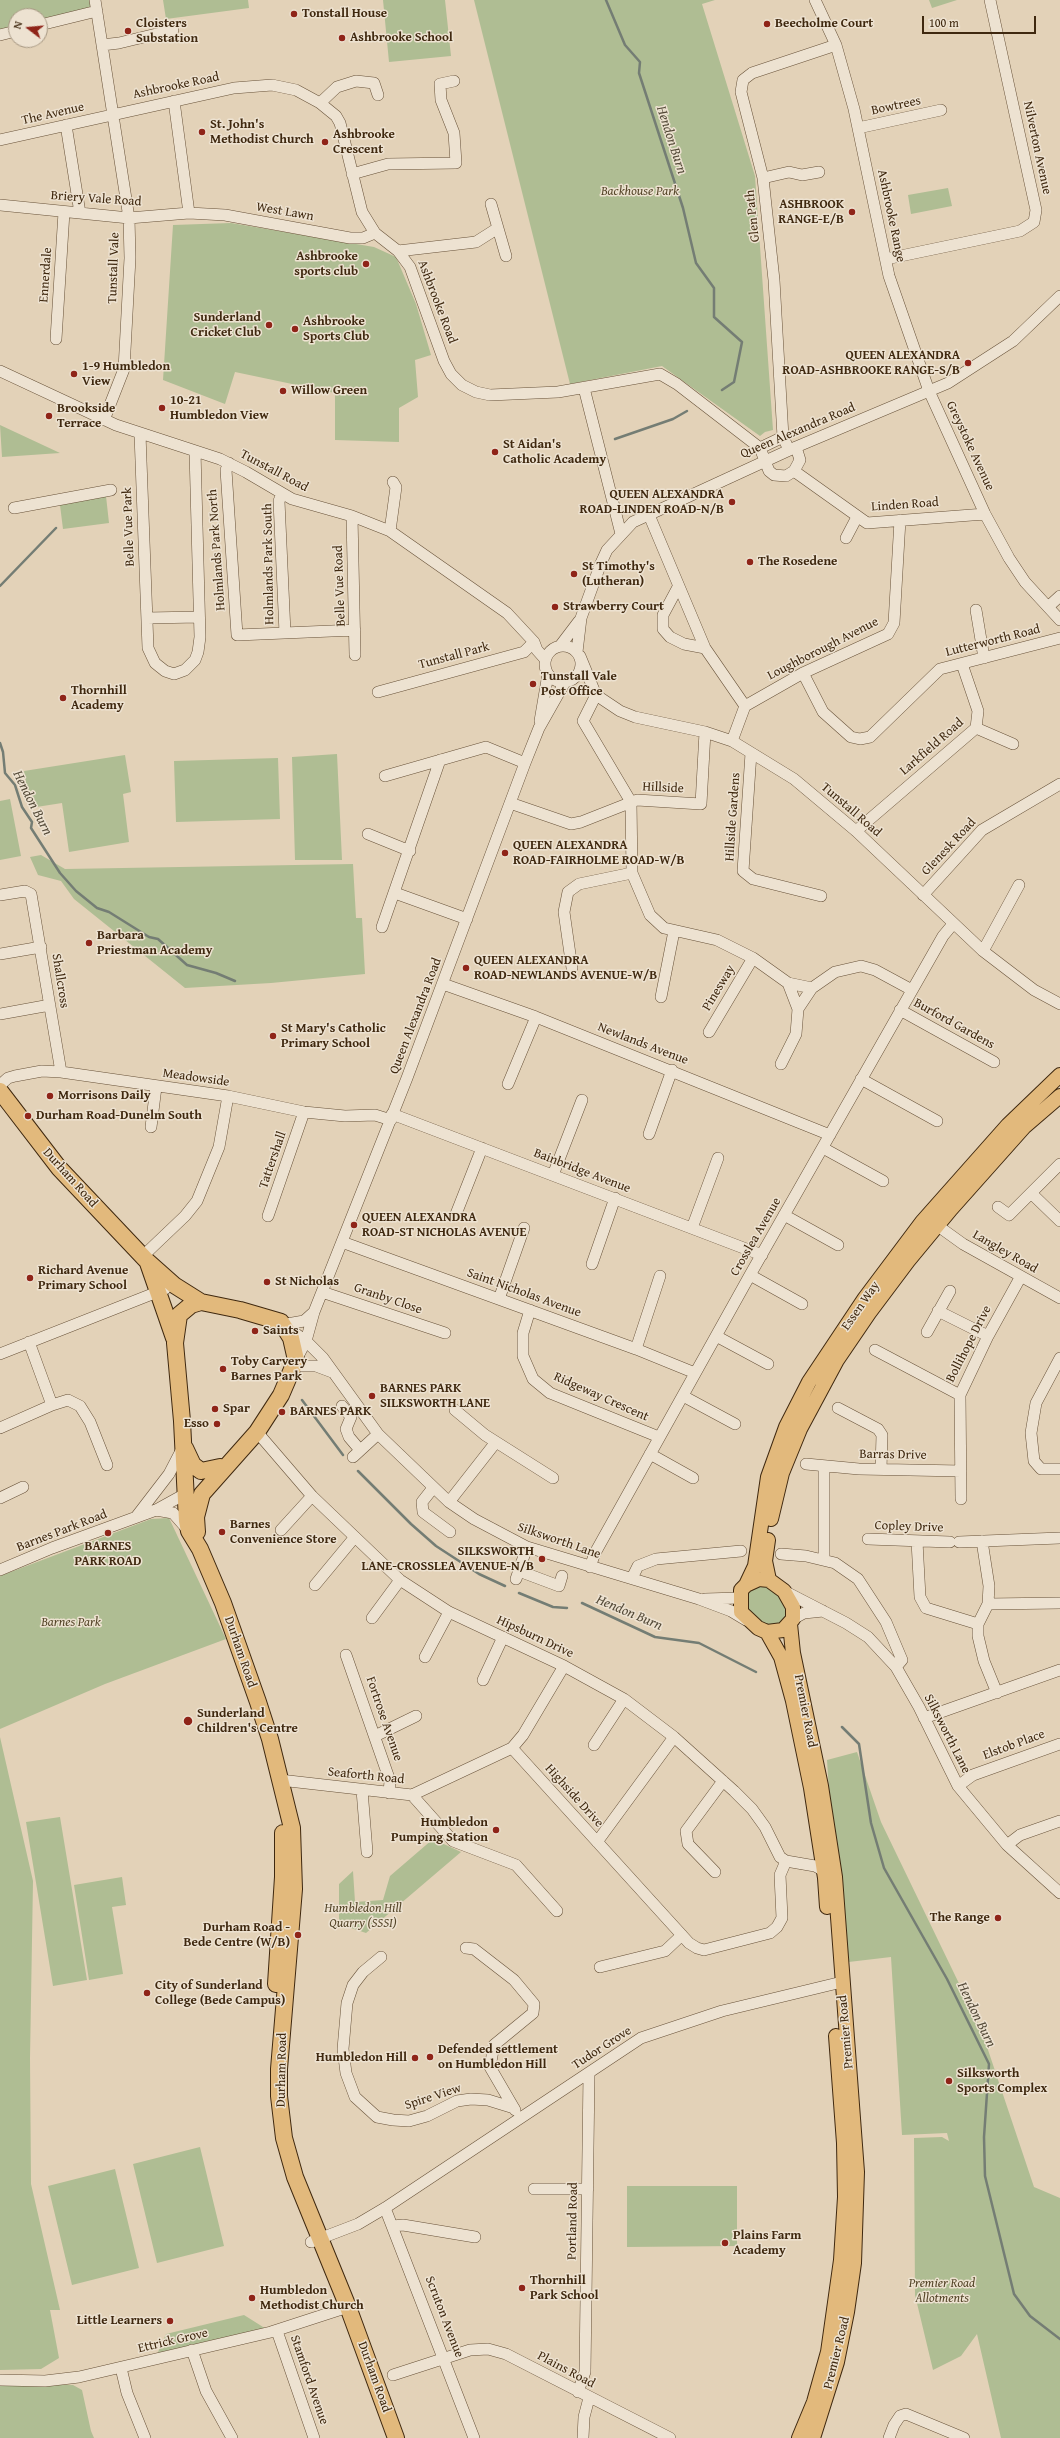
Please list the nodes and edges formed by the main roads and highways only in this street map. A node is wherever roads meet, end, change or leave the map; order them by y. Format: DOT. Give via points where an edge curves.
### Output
graph roads {
  1 [pos="1060,1075"];
  2 [pos="0,1091"];
  3 [pos="1060,1096"];
  4 [pos="145,1258"];
  5 [pos="201,1302"];
  6 [pos="175,1343"];
  7 [pos="183,1446"];
  8 [pos="234,1456"];
  9 [pos="220,1467"];
  10 [pos="185,1494"];
  11 [pos="200,1549"];
  12 [pos="769,1580"];
  13 [pos="746,1585"];
  14 [pos="792,1621"];
  15 [pos="767,1632"];
  16 [pos="837,1982"];
  17 [pos="343,2308"];
  18 [pos="387,2438"];
  19 [pos="396,2438"];
  20 [pos="799,2438"];
  21 [pos="813,2438"];
  1 -- 13 [label="main road, Essen Way" via="1008,1125 922,1222 865,1298 809,1382 786,1427 768,1477 755,1566"];
  2 -- 4 [label="highway, Durham Road" via="59,1168"];
  3 -- 12 [label="main road, Essen Way" via="1024,1127 908,1261 833,1366 800,1429 782,1474 773,1507 765,1561"];
  4 -- 5 [label="highway, Durham Road" via="174,1285"];
  4 -- 6 [label="highway, Durham Road"];
  5 -- 6 [label="highway, Durham Road" via="191,1305 179,1315"];
  5 -- 8 [label="highway, Durham Road" via="240,1310 283,1324 293,1344 295,1363 275,1407 257,1432"];
  6 -- 7 [label="highway, Durham Road"];
  7 -- 9 [label="highway, Durham Road" via="196,1469 206,1472"];
  7 -- 10 [label="highway, Durham Road"];
  8 -- 9 [label="highway, Durham Road"];
  8 -- 11 [label="highway, Durham Road" via="202,1494 196,1517"];
  9 -- 10 [label="highway, Durham Road"];
  10 -- 11 [label="highway, Durham Road" via="189,1531"];
  11 -- 17 [label="highway, Durham Road" via="232,1628 270,1739 280,1780 283,1877 271,2037 270,2099 274,2134 284,2174"];
  12 -- 13 [label="main road" via="760,1579"];
  12 -- 14 [label="main road, Premier Road" via="784,1591 793,1607"];
  13 -- 15 [label="main road" via="741,1590 739,1598 741,1612 750,1622"];
  14 -- 15 [label="main road" via="783,1630"];
  14 -- 16 [label="main road, Premier Road" via="793,1653 820,1786 835,1877"];
  15 -- 16 [label="main road, Premier Road" via="781,1657 811,1788"];
  16 -- 20 [label="main road, Premier Road" via="845,2197 842,2252 828,2352 814,2402"];
  16 -- 21 [label="main road, Premier Road" via="857,2172 854,2264 837,2362"];
  17 -- 18 [label="highway, Durham Road"];
  17 -- 19 [label="highway, Durham Road"];
}
